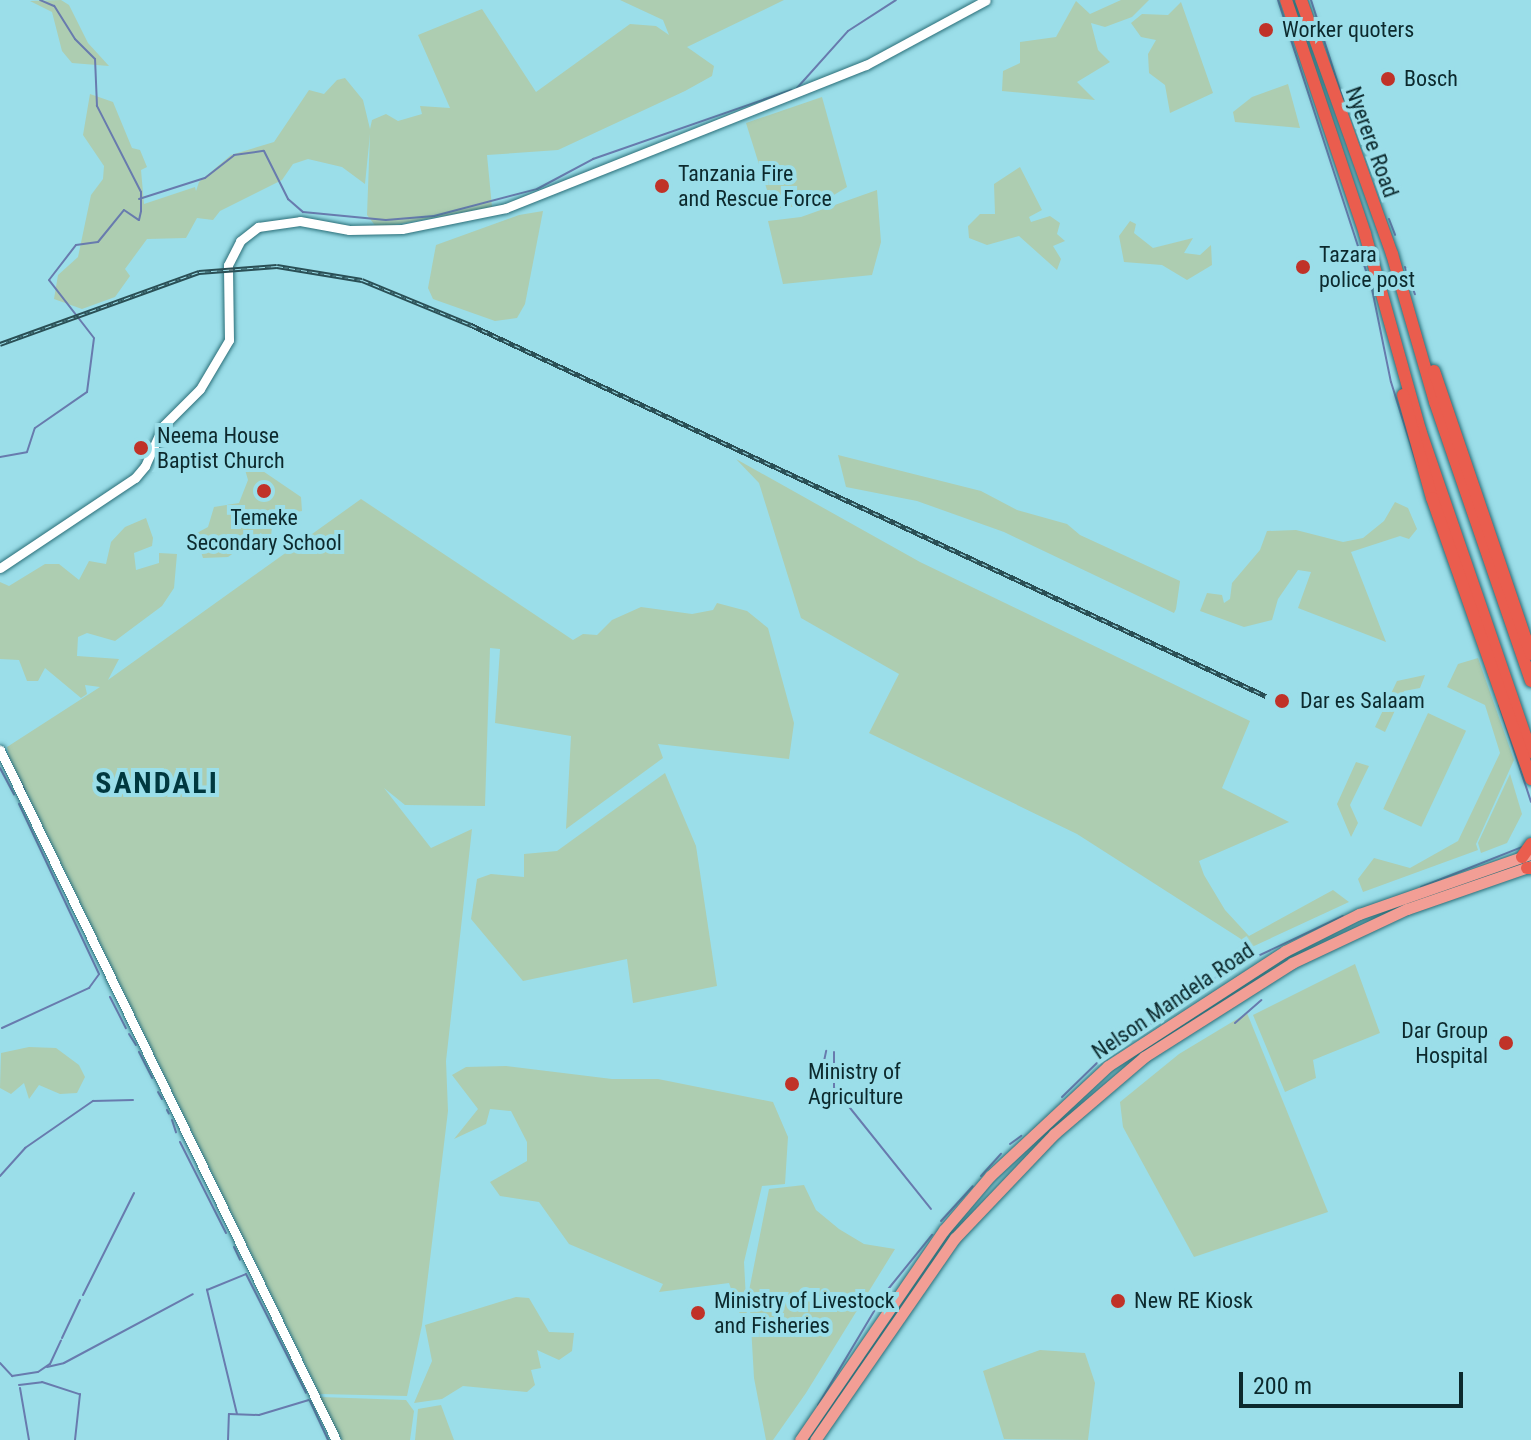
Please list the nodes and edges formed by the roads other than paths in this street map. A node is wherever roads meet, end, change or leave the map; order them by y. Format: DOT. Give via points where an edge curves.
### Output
graph roads {
  1 [pos="986,0"];
  2 [pos="1286,0"];
  3 [pos="1301,0"];
  4 [pos="1380,290"];
  5 [pos="1405,297"];
  6 [pos="0,568"];
  7 [pos="1531,654"];
  8 [pos="1531,681"];
  9 [pos="0,750"];
  10 [pos="1531,752"];
  11 [pos="1531,779"];
  12 [pos="1531,844"];
  13 [pos="1528,862"];
  14 [pos="336,1440"];
  15 [pos="800,1440"];
  16 [pos="815,1440"];
  1 -- 6 [label="street" via="866,65 506,208 402,229 349,230 289,221 258,227 240,241 228,265 229,340 200,389 163,426 145,466 135,478"];
  2 -- 4 [label="highway, Nyerere Road"];
  3 -- 5 [label="highway, Nyerere Road"];
  4 -- 10 [label="highway" via="1420,430"];
  4 -- 11 [label="highway" via="1411,434"];
  5 -- 7 [label="highway"];
  5 -- 8 [label="highway"];
  9 -- 14 [label="street"];
  12 -- 13 [label="highway"];
  13 -- 15 [label="main road, Nelson Mandela Road" via="1359,914 1285,951 1108,1066 1000,1165 944,1230"];
  13 -- 16 [label="main road, Nelson Mandela Road" via="1407,909 1292,963 1133,1065 1054,1134 955,1238"];
}
